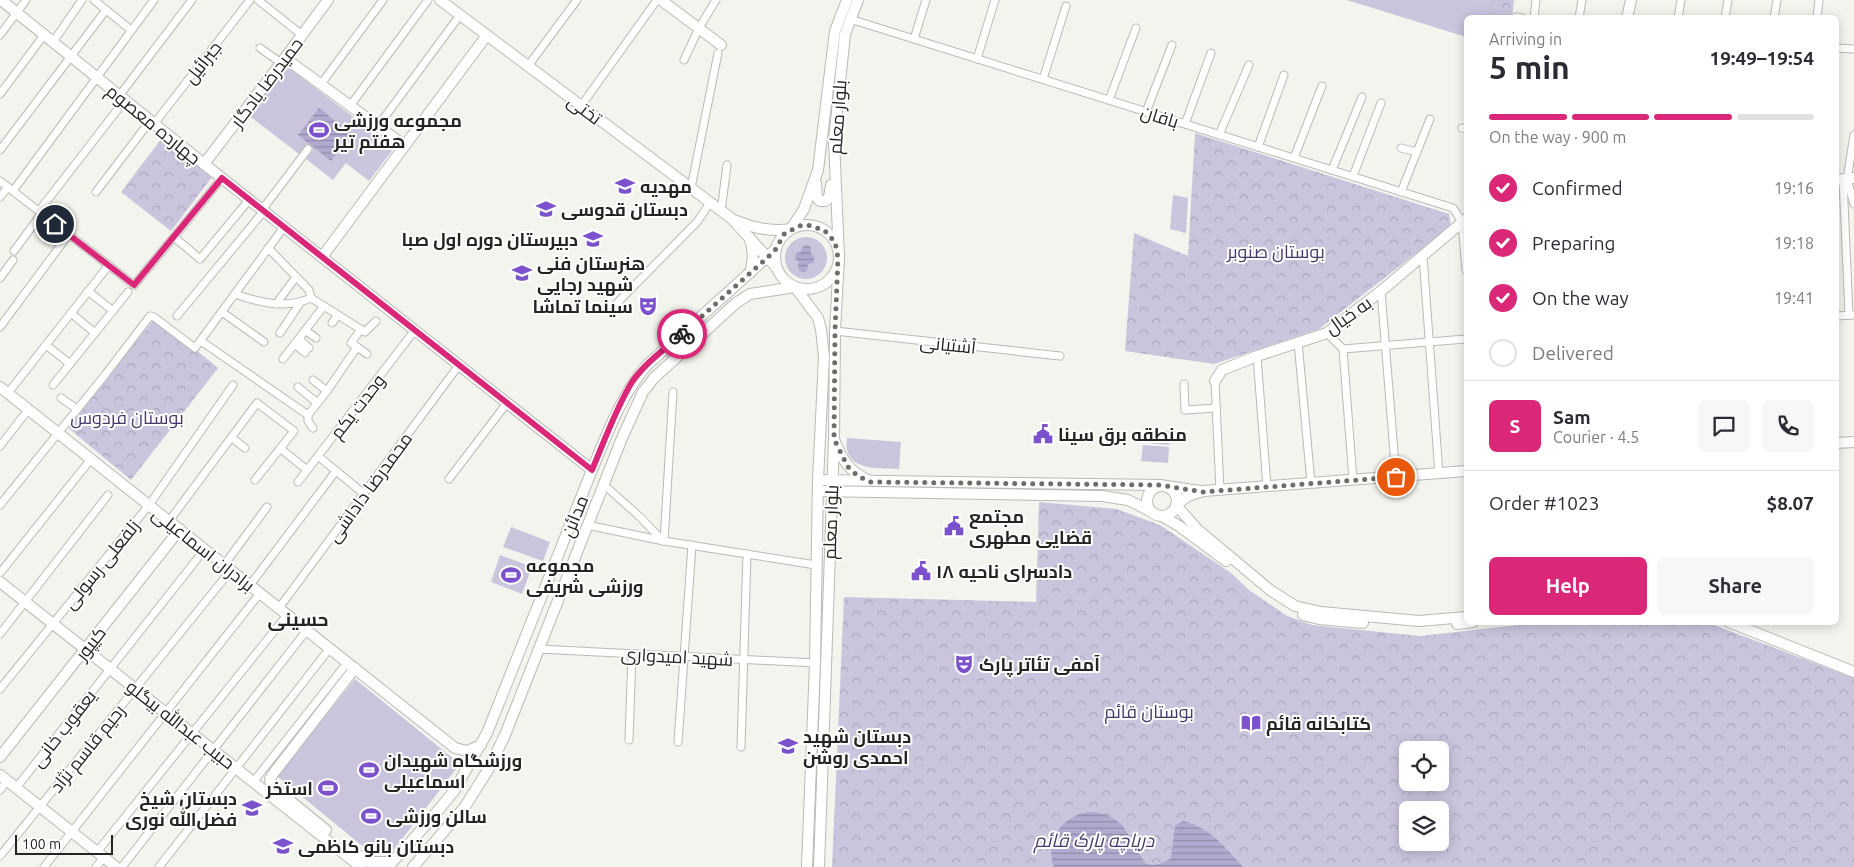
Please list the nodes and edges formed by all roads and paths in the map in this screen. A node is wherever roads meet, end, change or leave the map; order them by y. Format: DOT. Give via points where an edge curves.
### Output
graph roads {
  1 [pos="1,0"];
  2 [pos="26,0"];
  3 [pos="82,0"];
  4 [pos="94,0"];
  5 [pos="154,0"];
  6 [pos="192,0"];
  7 [pos="250,0"];
  8 [pos="258,0"];
  9 [pos="328,0"];
  10 [pos="383,0"];
  11 [pos="428,0"];
  12 [pos="440,0"];
  13 [pos="577,0"];
  14 [pos="659,0"];
  15 [pos="716,0"];
  16 [pos="847,0"];
  17 [pos="858,0"];
  18 [pos="926,0"];
  19 [pos="996,0"];
  20 [pos="1536,0"];
  21 [pos="1582,0"];
  22 [pos="1631,0"];
  23 [pos="1681,0"];
  24 [pos="1728,0"];
  25 [pos="1777,0"];
  26 [pos="1819,0"];
  27 [pos="1066,6"];
  28 [pos="106,10"];
  29 [pos="16,13"];
  30 [pos="460,15"];
  31 [pos="1534,15"];
  32 [pos="1580,15"];
  33 [pos="1628,15"];
  34 [pos="1678,15"];
  35 [pos="1726,15"];
  36 [pos="1774,15"];
  37 [pos="1816,15"];
  38 [pos="850,18"];
  39 [pos="699,28"];
  40 [pos="1136,28"];
  41 [pos="131,30"];
  42 [pos="0,35"];
  43 [pos="44,35"];
  44 [pos="302,35"];
  45 [pos="486,35"];
  46 [pos="914,39"];
  47 [pos="53,42"];
  48 [pos="1172,45"];
  49 [pos="260,48"];
  50 [pos="1839,48"];
  51 [pos="720,49"];
  52 [pos="1854,49"];
  53 [pos="1211,53"];
  54 [pos="70,56"];
  55 [pos="977,58"];
  56 [pos="684,60"];
  57 [pos="283,61"];
  58 [pos="1249,65"];
  59 [pos="528,66"];
  60 [pos="1284,75"];
  61 [pos="97,78"];
  62 [pos="1043,79"];
  63 [pos="321,84"];
  64 [pos="1322,86"];
  65 [pos="0,94"];
  66 [pos="122,98"];
  67 [pos="1362,98"];
  68 [pos="1109,100"];
  69 [pos="1381,103"];
  70 [pos="350,106"];
  71 [pos="581,106"];
  72 [pos="1146,112"];
  73 [pos="1430,119"];
  74 [pos="152,123"];
  75 [pos="1185,124"];
  76 [pos="378,126"];
  77 [pos="1220,134"];
  78 [pos="1854,135"];
  79 [pos="405,146"];
  80 [pos="1258,147"];
  81 [pos="1402,148"];
  82 [pos="308,149"];
  83 [pos="0,150"];
  84 [pos="1417,152"];
  85 [pos="1294,158"];
  86 [pos="834,160"];
  87 [pos="204,164"];
  88 [pos="726,165"];
  89 [pos="1332,170"];
  90 [pos="1352,176"];
  91 [pos="222,178"];
  92 [pos="816,179"];
  93 [pos="1845,179"];
  94 [pos="0,181"];
  95 [pos="691,188"];
  96 [pos="10,189"];
  97 [pos="96,192"];
  98 [pos="1401,192"];
  99 [pos="0,197"];
  100 [pos="249,200"];
  101 [pos="710,203"];
  102 [pos="1854,204"];
  103 [pos="263,211"];
  104 [pos="721,211"];
  105 [pos="40,212"];
  106 [pos="731,218"];
  107 [pos="1464,221"];
  108 [pos="284,227"];
  109 [pos="791,229"];
  110 [pos="69,234"];
  111 [pos="174,237"];
  112 [pos="749,237"];
  113 [pos="268,248"];
  114 [pos="776,249"];
  115 [pos="14,251"];
  116 [pos="1423,256"];
  117 [pos="322,257"];
  118 [pos="767,258"];
  119 [pos="838,258"];
  120 [pos="13,260"];
  121 [pos="109,265"];
  122 [pos="777,268"];
  123 [pos="750,273"];
  124 [pos="296,277"];
  125 [pos="0,278"];
  126 [pos="795,287"];
  127 [pos="88,291"];
  128 [pos="1381,291"];
  129 [pos="128,292"];
  130 [pos="235,294"];
  131 [pos="311,298"];
  132 [pos="300,302"];
  133 [pos="276,304"];
  134 [pos="618,304"];
  135 [pos="324,306"];
  136 [pos="113,311"];
  137 [pos="222,312"];
  138 [pos="71,313"];
  139 [pos="338,315"];
  140 [pos="1851,315"];
  141 [pos="177,316"];
  142 [pos="376,321"];
  143 [pos="332,322"];
  144 [pos="0,327"];
  145 [pos="361,329"];
  146 [pos="305,330"];
  147 [pos="415,330"];
  148 [pos="835,331"];
  149 [pos="95,333"];
  150 [pos="280,333"];
  151 [pos="1327,333"];
  152 [pos="316,338"];
  153 [pos="1464,339"];
  154 [pos="201,341"];
  155 [pos="264,342"];
  156 [pos="297,342"];
  157 [pos="1298,342"];
  158 [pos="1429,342"];
  159 [pos="46,344"];
  160 [pos="1386,346"];
  161 [pos="357,347"];
  162 [pos="1343,349"];
  163 [pos="307,351"];
  164 [pos="367,354"];
  165 [pos="1060,356"];
  166 [pos="1258,356"];
  167 [pos="283,360"];
  168 [pos="70,364"];
  169 [pos="459,365"];
  170 [pos="313,380"];
  171 [pos="1215,381"];
  172 [pos="1184,384"];
  173 [pos="54,385"];
  174 [pos="233,385"];
  175 [pos="298,387"];
  176 [pos="4,390"];
  177 [pos="327,391"];
  178 [pos="673,392"];
  179 [pos="61,398"];
  180 [pos="317,403"];
  181 [pos="508,403"];
  182 [pos="1216,408"];
  183 [pos="77,409"];
  184 [pos="28,410"];
  185 [pos="308,415"];
  186 [pos="314,428"];
  187 [pos="58,433"];
  188 [pos="232,438"];
  189 [pos="834,439"];
  190 [pos="1854,442"];
  191 [pos="1839,443"];
  192 [pos="0,446"];
  193 [pos="245,448"];
  194 [pos="280,449"];
  195 [pos="318,456"];
  196 [pos="90,459"];
  197 [pos="307,470"];
  198 [pos="592,470"];
  199 [pos="336,471"];
  200 [pos="1464,472"];
  201 [pos="1439,474"];
  202 [pos="1396,477"];
  203 [pos="450,479"];
  204 [pos="256,480"];
  205 [pos="818,480"];
  206 [pos="1353,480"];
  207 [pos="832,481"];
  208 [pos="298,482"];
  209 [pos="871,482"];
  210 [pos="1311,483"];
  211 [pos="603,484"];
  212 [pos="1166,486"];
  213 [pos="1267,486"];
  214 [pos="1220,490"];
  215 [pos="818,492"];
  216 [pos="831,492"];
  217 [pos="848,492"];
  218 [pos="1203,492"];
  219 [pos="364,494"];
  220 [pos="108,495"];
  221 [pos="0,505"];
  222 [pos="149,505"];
  223 [pos="1176,505"];
  224 [pos="267,507"];
  225 [pos="830,507"];
  226 [pos="1157,514"];
  227 [pos="169,521"];
  228 [pos="587,525"];
  229 [pos="180,530"];
  230 [pos="664,541"];
  231 [pos="692,546"];
  232 [pos="1216,548"];
  233 [pos="205,549"];
  234 [pos="747,554"];
  235 [pos="816,565"];
  236 [pos="228,568"];
  237 [pos="0,573"];
  238 [pos="0,582"];
  239 [pos="250,585"];
  240 [pos="260,593"];
  241 [pos="25,602"];
  242 [pos="283,611"];
  243 [pos="1464,617"];
  244 [pos="1464,623"];
  245 [pos="53,624"];
  246 [pos="1736,625"];
  247 [pos="1754,625"];
  248 [pos="307,630"];
  249 [pos="0,634"];
  250 [pos="330,648"];
  251 [pos="85,649"];
  252 [pos="539,649"];
  253 [pos="632,654"];
  254 [pos="683,656"];
  255 [pos="744,659"];
  256 [pos="815,663"];
  257 [pos="351,665"];
  258 [pos="1854,666"];
  259 [pos="110,669"];
  260 [pos="1854,672"];
  261 [pos="135,688"];
  262 [pos="0,689"];
  263 [pos="165,712"];
  264 [pos="306,723"];
  265 [pos="192,733"];
  266 [pos="629,740"];
  267 [pos="678,742"];
  268 [pos="481,745"];
  269 [pos="740,747"];
  270 [pos="214,750"];
  271 [pos="0,757"];
  272 [pos="236,768"];
  273 [pos="8,781"];
  274 [pos="254,781"];
  275 [pos="0,790"];
  276 [pos="40,807"];
  277 [pos="72,832"];
  278 [pos="100,855"];
  279 [pos="0,856"];
  280 [pos="367,865"];
  281 [pos="390,865"];
  282 [pos="44,867"];
  283 [pos="96,867"];
  284 [pos="116,867"];
  285 [pos="122,867"];
  286 [pos="159,867"];
  287 [pos="413,867"];
  288 [pos="807,867"];
  289 [pos="818,867"];
  1 -- 29 [label="main road, چهارده معصوم"];
  2 -- 29 [label="street"];
  3 -- 47 [label="street"];
  4 -- 28 [label="street"];
  5 -- 41 [label="street"];
  6 -- 66 [label="street"];
  7 -- 74 [label="street, جبرائیل"];
  8 -- 44 [label="street"];
  9 -- 44 [label="main road, حمیدرضا یادگار"];
  10 -- 63 [label="street"];
  11 -- 70 [label="street"];
  12 -- 30 [label="main road, تختی"];
  13 -- 59 [label="street"];
  14 -- 39 [label="main road"];
  14 -- 71 [label="street"];
  15 -- 39 [label="street"];
  16 -- 92 [label="main road, بلوار معلم" via="835,31"];
  17 -- 38 [label="main road, بلوار معلم"];
  18 -- 46 [label="street"];
  19 -- 55 [label="street"];
  20 -- 31 [label="street"];
  21 -- 32 [label="street"];
  22 -- 33 [label="main road"];
  23 -- 34 [label="street"];
  24 -- 35 [label="street"];
  25 -- 36 [label="street"];
  26 -- 37 [label="street"];
  27 -- 62 [label="street"];
  28 -- 41 [label="street"];
  28 -- 54 [label="street"];
  29 -- 42 [label="street"];
  29 -- 43 [label="main road, چهارده معصوم"];
  30 -- 45 [label="main road, تختی"];
  30 -- 76 [label="street"];
  38 -- 46 [label="street, بافان"];
  38 -- 86 [label="main road, بلوار معلم" via="844,44"];
  39 -- 51 [label="main road"];
  39 -- 56 [label="street"];
  40 -- 68 [label="street"];
  41 -- 61 [label="street"];
  43 -- 47 [label="main road, چهارده معصوم"];
  43 -- 65 [label="street"];
  44 -- 57 [label="main road, حمیدرضا یادگار"];
  45 -- 59 [label="main road, تختی"];
  45 -- 79 [label="main road"];
  46 -- 55 [label="street, بافان"];
  47 -- 54 [label="main road, چهارده معصوم"];
  48 -- 72 [label="street"];
  49 -- 57 [label="street"];
  50 -- 52 [label="street"];
  51 -- 95 [label="street"];
  53 -- 75 [label="street"];
  54 -- 61 [label="main road, چهارده معصوم"];
  54 -- 83 [label="street"];
  55 -- 62 [label="street, بافان"];
  57 -- 63 [label="main road"];
  57 -- 87 [label="main road, حمیدرضا یادگار"];
  58 -- 77 [label="street"];
  59 -- 71 [label="main road, تختی"];
  60 -- 80 [label="street"];
  61 -- 66 [label="main road, چهارده معصوم"];
  61 -- 96 [label="street"];
  62 -- 68 [label="street, بافان"];
  63 -- 70 [label="main road"];
  64 -- 85 [label="street"];
  66 -- 74 [label="main road, چهارده معصوم"];
  66 -- 105 [label="street"];
  67 -- 89 [label="street"];
  68 -- 72 [label="street, بافان"];
  69 -- 90 [label="street"];
  70 -- 76 [label="main road"];
  71 -- 95 [label="main road, تختی"];
  72 -- 75 [label="street, بافان"];
  73 -- 84 [label="street"];
  74 -- 87 [label="main road, چهارده معصوم"];
  74 -- 97 [label="street, جبرائیل"];
  75 -- 77 [label="street, بافان"];
  76 -- 79 [label="main road"];
  77 -- 80 [label="street, بافان"];
  78 -- 93 [label="street"];
  79 -- 117 [label="main road"];
  80 -- 85 [label="street, بافان"];
  81 -- 84 [label="street"];
  82 -- 103 [label="street"];
  84 -- 98 [label="street"];
  85 -- 89 [label="street, بافان"];
  86 -- 92 [label="main road" via="826,202 817,198"];
  86 -- 119 [label="main road, بلوار معلم"];
  87 -- 91 [label="main road, چهارده معصوم"];
  88 -- 104 [label="street"];
  89 -- 90 [label="street, بافان"];
  90 -- 98 [label="street, بافان"];
  91 -- 100 [label="main road, چهارده معصوم"];
  91 -- 111 [label="street"];
  92 -- 109 [label="main road, بلوار معلم" via="804,209"];
  93 -- 102 [label="street"];
  93 -- 140 [label="street"];
  94 -- 96 [label="street"];
  95 -- 101 [label="main road, تختی"];
  96 -- 99 [label="street"];
  96 -- 105 [label="street"];
  98 -- 107 [label="street, بافان" via="1453,208"];
  100 -- 103 [label="main road, چهارده معصوم"];
  100 -- 111 [label="street" via="200,259"];
  101 -- 104 [label="main road, تختی"];
  101 -- 134 [label="street"];
  103 -- 108 [label="main road, چهارده معصوم"];
  103 -- 141 [label="street"];
  104 -- 106 [label="main road, تختی"];
  105 -- 110 [label="street"];
  105 -- 115 [label="street"];
  106 -- 109 [label="main road, تختی" via="754,228"];
  106 -- 112 [label="main road, تختی"];
  107 -- 116 [label="main road, به خیال"];
  108 -- 113 [label="street"];
  108 -- 117 [label="main road, چهارده معصوم"];
  109 -- 114 [label="main road" via="784,234"];
  109 -- 119 [label="main road" via="807,225 824,230 835,242"];
  110 -- 121 [label="street"];
  110 -- 144 [label="street"];
  111 -- 121 [label="street" via="134,285"];
  112 -- 118 [label="main road, تختی"];
  112 -- 123 [label="main road" via="753,260"];
  113 -- 124 [label="street"];
  113 -- 130 [label="street"];
  114 -- 118 [label="main road, مدائن"];
  114 -- 122 [label="main road"];
  116 -- 128 [label="main road, به خیال"];
  116 -- 158 [label="street"];
  117 -- 147 [label="main road, چهارده معصوم"];
  118 -- 122 [label="main road, تختی"];
  118 -- 123 [label="main road, مدائن"];
  119 -- 126 [label="main road" via="832,277 824,284 814,288"];
  119 -- 148 [label="main road, بلوار معلم"];
  120 -- 125 [label="street"];
  121 -- 127 [label="street"];
  122 -- 126 [label="main road" via="781,276"];
  123 -- 198 [label="main road, مدائن" via="646,366 632,383"];
  124 -- 131 [label="street" via="309,290"];
  124 -- 133 [label="street"];
  126 -- 205 [label="main road, بلوار معلم" via="812,308 821,329 824,357"];
  126 -- 211 [label="main road, مدائن" via="750,294 661,370 643,392"];
  127 -- 136 [label="street"];
  127 -- 138 [label="street"];
  128 -- 151 [label="main road, به خیال"];
  128 -- 160 [label="street"];
  129 -- 136 [label="street"];
  130 -- 133 [label="street"];
  130 -- 137 [label="street"];
  131 -- 132 [label="street"];
  131 -- 135 [label="street"];
  132 -- 133 [label="street"];
  132 -- 150 [label="street"];
  135 -- 139 [label="street"];
  135 -- 146 [label="street"];
  136 -- 149 [label="street"];
  137 -- 154 [label="street"];
  137 -- 155 [label="street"];
  138 -- 149 [label="street"];
  138 -- 159 [label="street"];
  139 -- 143 [label="street"];
  139 -- 145 [label="street"];
  142 -- 145 [label="street" via="365,332"];
  145 -- 161 [label="street" via="351,343"];
  146 -- 152 [label="street"];
  146 -- 156 [label="street"];
  147 -- 169 [label="main road, چهارده معصوم"];
  147 -- 195 [label="street, وحدت یکم"];
  148 -- 165 [label="street, آشتیانی"];
  148 -- 189 [label="main road, بلوار معلم"];
  149 -- 168 [label="street"];
  151 -- 157 [label="main road, به خیال"];
  151 -- 162 [label="street"];
  153 -- 158 [label="street"];
  154 -- 183 [label="street" via="195,348 150,316"];
  154 -- 185 [label="street"];
  156 -- 163 [label="street"];
  156 -- 167 [label="street"];
  157 -- 166 [label="main road, به خیال"];
  157 -- 210 [label="street"];
  158 -- 160 [label="street"];
  158 -- 201 [label="street"];
  159 -- 168 [label="street"];
  159 -- 176 [label="street"];
  160 -- 162 [label="street"];
  160 -- 202 [label="street"];
  161 -- 164 [label="street, وحدت یکم"];
  161 -- 177 [label="street"];
  162 -- 206 [label="street"];
  166 -- 171 [label="main road, به خیال" via="1222,370"];
  166 -- 213 [label="street"];
  168 -- 173 [label="street"];
  169 -- 181 [label="main road, چهارده معصوم"];
  169 -- 219 [label="street, محمدرضا داداشی"];
  170 -- 177 [label="street"];
  171 -- 182 [label="street"];
  172 -- 182 [label="street" via="1185,410"];
  174 -- 222 [label="street, زلفعلی رسولی"];
  175 -- 180 [label="street"];
  176 -- 184 [label="main road, برادران اسماعیلی"];
  177 -- 180 [label="street"];
  178 -- 230 [label="street"];
  179 -- 183 [label="street"];
  180 -- 185 [label="street"];
  181 -- 198 [label="main road, چهارده معصوم"];
  181 -- 203 [label="street"];
  182 -- 214 [label="street"];
  183 -- 187 [label="street"];
  184 -- 187 [label="main road, برادران اسماعیلی"];
  184 -- 192 [label="street"];
  185 -- 186 [label="street" via="308,421"];
  187 -- 196 [label="main road, برادران اسماعیلی"];
  187 -- 221 [label="street"];
  188 -- 193 [label="street"];
  188 -- 194 [label="street" via="257,404 294,431"];
  188 -- 227 [label="street"];
  189 -- 207 [label="main road, بلوار معلم"];
  189 -- 209 [label="main road" via="848,467"];
  190 -- 191 [label="main road"];
  194 -- 197 [label="street"];
  194 -- 204 [label="street"];
  195 -- 197 [label="street, وحدت یکم"];
  195 -- 199 [label="street"];
  196 -- 222 [label="main road, برادران اسماعیلی"];
  196 -- 237 [label="street"];
  197 -- 208 [label="street, وحدت یکم"];
  198 -- 268 [label="main road, مدائن"];
  199 -- 219 [label="street"];
  199 -- 239 [label="street"];
  200 -- 201 [label="main road"];
  201 -- 202 [label="main road"];
  202 -- 206 [label="main road"];
  205 -- 207 [label="main road"];
  205 -- 215 [label="main road, بلوار معلم"];
  206 -- 210 [label="main road"];
  207 -- 209 [label="main road"];
  207 -- 216 [label="main road, بلوار معلم"];
  209 -- 212 [label="main road"];
  210 -- 213 [label="main road"];
  211 -- 228 [label="main road, مدائن"];
  211 -- 230 [label="street"];
  212 -- 218 [label="main road"];
  212 -- 223 [label="main road" via="1174,491"];
  212 -- 226 [label="main road" via="1156,487 1149,494 1147,504"];
  213 -- 214 [label="main road"];
  214 -- 218 [label="main road"];
  215 -- 216 [label="main road"];
  215 -- 235 [label="main road, بلوار معلم"];
  216 -- 217 [label="main road"];
  216 -- 225 [label="main road, بلوار معلم"];
  217 -- 225 [label="main road"];
  217 -- 226 [label="main road" via="1102,496 1128,500"];
  218 -- 223 [label="main road" via="1188,496"];
  219 -- 242 [label="street, محمدرضا داداشی"];
  220 -- 241 [label="street"];
  222 -- 227 [label="main road, برادران اسماعیلی"];
  222 -- 245 [label="street, زلفعلی رسولی"];
  223 -- 226 [label="main road" via="1171,513"];
  223 -- 232 [label="main road"];
  224 -- 236 [label="street, رحیم قاسم نژاد"];
  225 -- 289 [label="main road, بلوار معلم"];
  226 -- 232 [label="main road"];
  227 -- 229 [label="main road, برادران اسماعیلی"];
  228 -- 230 [label="street"];
  228 -- 252 [label="main road, مدائن"];
  229 -- 233 [label="main road, برادران اسماعیلی"];
  229 -- 251 [label="main road, کیپور"];
  230 -- 231 [label="street"];
  231 -- 234 [label="street"];
  231 -- 254 [label="street"];
  232 -- 243 [label="main road" via="1281,598 1302,608 1419,621"];
  232 -- 244 [label="main road" via="1277,604 1304,616 1423,628"];
  233 -- 236 [label="main road, برادران اسماعیلی"];
  233 -- 259 [label="street, یعقوب خانی"];
  234 -- 235 [label="street"];
  234 -- 255 [label="street"];
  235 -- 256 [label="main road, بلوار معلم"];
  236 -- 239 [label="main road, برادران اسماعیلی"];
  236 -- 261 [label="street, رحیم قاسم نژاد"];
  238 -- 241 [label="main road, حبیب عبدالله بیگلو"];
  239 -- 240 [label="main road, برادران اسماعیلی"];
  240 -- 242 [label="main road, برادران اسماعیلی"];
  240 -- 263 [label="street"];
  241 -- 245 [label="main road, حبیب عبدالله بیگلو"];
  241 -- 249 [label="street"];
  242 -- 248 [label="main road, برادران اسماعیلی"];
  242 -- 265 [label="street, محمدرضا داداشی"];
  245 -- 251 [label="main road, حبیب عبدالله بیگلو"];
  245 -- 262 [label="street, زلفعلی رسولی"];
  246 -- 260 [label="main road"];
  247 -- 258 [label="main road"];
  248 -- 250 [label="main road, برادران اسماعیلی"];
  248 -- 270 [label="street"];
  250 -- 257 [label="main road, برادران اسماعیلی"];
  250 -- 272 [label="street"];
  251 -- 259 [label="main road, حبیب عبدالله بیگلو"];
  251 -- 271 [label="main road, کیپور"];
  252 -- 253 [label="street, شهيد امیدواری"];
  252 -- 287 [label="main road, مدائن" via="488,770 464,808"];
  253 -- 254 [label="street, شهيد امیدواری"];
  253 -- 266 [label="street"];
  254 -- 255 [label="street, شهيد امیدواری"];
  254 -- 267 [label="street"];
  255 -- 256 [label="street, شهيد امیدواری"];
  255 -- 269 [label="street"];
  256 -- 288 [label="main road, بلوار معلم"];
  257 -- 264 [label="main road"];
  257 -- 268 [label="main road, برادران اسماعیلی" via="455,748 467,751"];
  259 -- 261 [label="main road, حبیب عبدالله بیگلو"];
  259 -- 273 [label="street, یعقوب خانی"];
  261 -- 263 [label="main road, حبیب عبدالله بیگلو"];
  261 -- 276 [label="street, رحیم قاسم نژاد"];
  263 -- 265 [label="main road, حبیب عبدالله بیگلو"];
  263 -- 277 [label="street"];
  264 -- 274 [label="street"];
  264 -- 280 [label="main road" via="270,779 271,785"];
  265 -- 270 [label="main road, حبیب عبدالله بیگلو"];
  265 -- 278 [label="street, محمدرضا داداشی"];
  268 -- 281 [label="main road, مدائن" via="454,791"];
  270 -- 272 [label="main road, حبیب عبدالله بیگلو"];
  270 -- 285 [label="street"];
  272 -- 274 [label="main road, حبیب عبدالله بیگلو"];
  272 -- 286 [label="street"];
  273 -- 275 [label="street, یعقوب خانی"];
  273 -- 276 [label="main road"];
  274 -- 280 [label="main road, حبیب عبدالله بیگلو"];
  276 -- 277 [label="main road"];
  276 -- 279 [label="street, رحیم قاسم نژاد"];
  277 -- 278 [label="main road"];
  277 -- 282 [label="street"];
  278 -- 283 [label="street, محمدرضا داداشی"];
  278 -- 284 [label="main road"];
  280 -- 281 [label="main road"];
}
